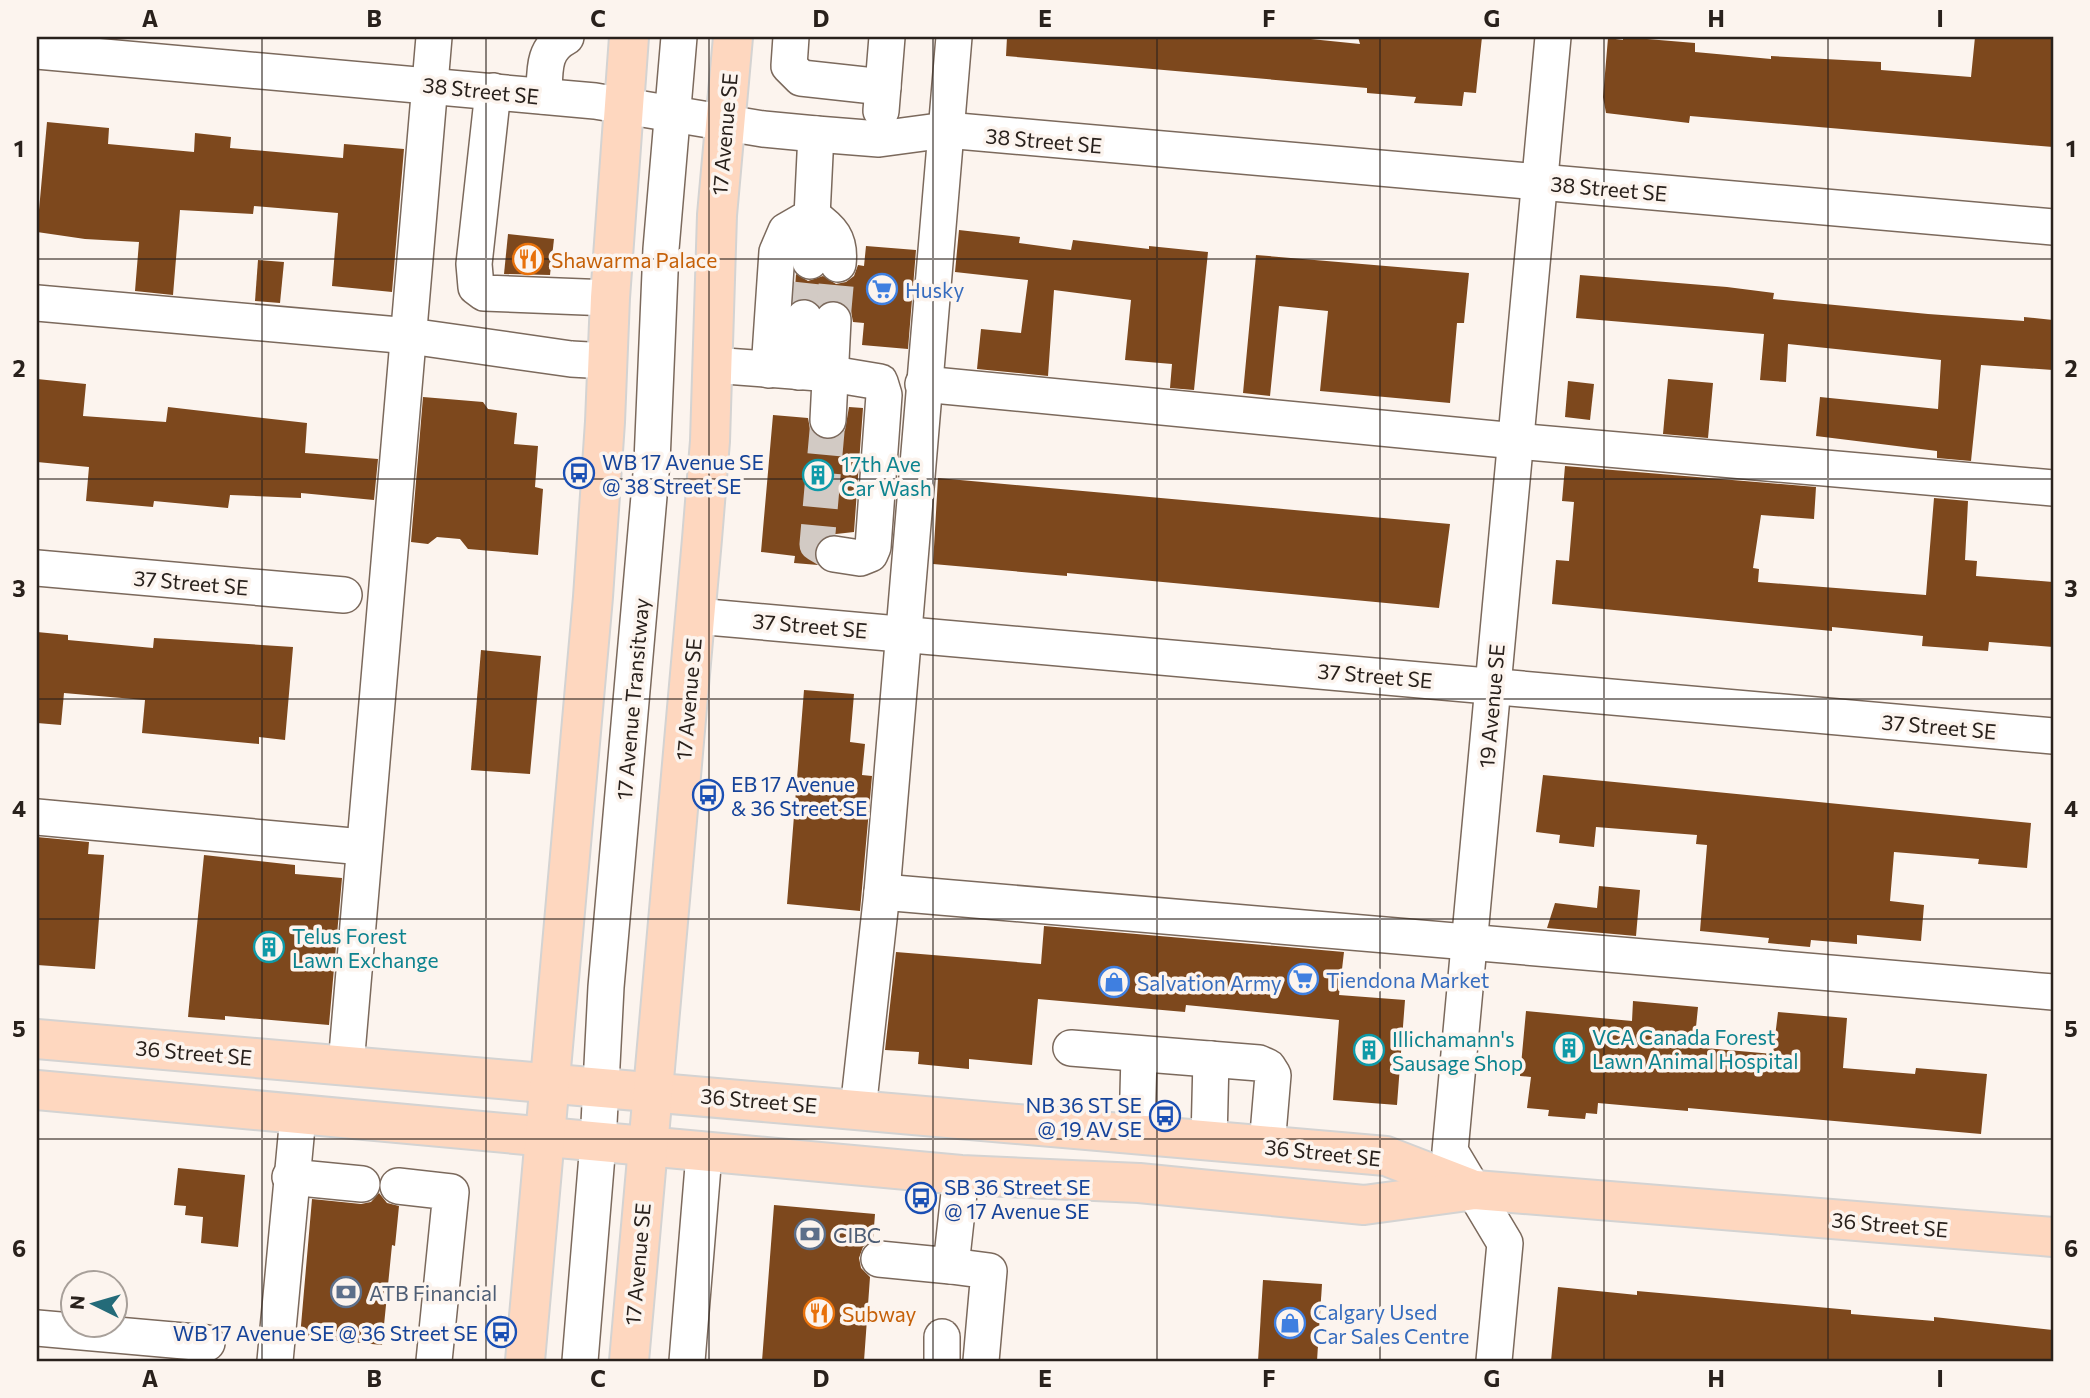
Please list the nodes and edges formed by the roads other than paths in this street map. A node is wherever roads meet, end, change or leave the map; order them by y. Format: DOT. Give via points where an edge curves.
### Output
graph roads {
  1 [pos="434,37"];
  2 [pos="566,37"];
  3 [pos="629,37"];
  4 [pos="679,37"];
  5 [pos="733,37"];
  6 [pos="791,37"];
  7 [pos="887,37"];
  8 [pos="954,37"];
  9 [pos="1553,37"];
  10 [pos="37,51"];
  11 [pos="431,84"];
  12 [pos="883,87"];
  13 [pos="493,91"];
  14 [pos="544,96"];
  15 [pos="625,106"];
  16 [pos="672,114"];
  17 [pos="725,123"];
  18 [pos="946,130"];
  19 [pos="816,134"];
  20 [pos="878,139"];
  21 [pos="1540,182"];
  22 [pos="812,216"];
  23 [pos="2053,227"];
  24 [pos="824,262"];
  25 [pos="610,298"];
  26 [pos="37,303"];
  27 [pos="819,319"];
  28 [pos="410,336"];
  29 [pos="607,361"];
  30 [pos="712,365"];
  31 [pos="800,372"];
  32 [pos="923,384"];
  33 [pos="828,420"];
  34 [pos="1516,441"];
  35 [pos="2053,488"];
  36 [pos="834,554"];
  37 [pos="37,568"];
  38 [pos="344,595"];
  39 [pos="696,616"];
  40 [pos="903,633"];
  41 [pos="1493,686"];
  42 [pos="2053,736"];
  43 [pos="37,817"];
  44 [pos="363,847"];
  45 [pos="882,892"];
  46 [pos="1469,942"];
  47 [pos="2053,992"];
  48 [pos="37,1039"];
  49 [pos="1071,1048"];
  50 [pos="1139,1054"];
  51 [pos="1211,1059"];
  52 [pos="345,1065"];
  53 [pos="549,1083"];
  54 [pos="601,1087"];
  55 [pos="37,1090"];
  56 [pos="652,1091"];
  57 [pos="858,1110"];
  58 [pos="298,1116"];
  59 [pos="1138,1134"];
  60 [pos="544,1137"];
  61 [pos="1209,1141"];
  62 [pos="598,1143"];
  63 [pos="1267,1146"];
  64 [pos="646,1149"];
  65 [pos="704,1154"];
  66 [pos="961,1175"];
  67 [pos="290,1177"];
  68 [pos="362,1184"];
  69 [pos="398,1186"];
  70 [pos="1475,1190"];
  71 [pos="2053,1237"];
  72 [pos="879,1259"];
  73 [pos="951,1266"];
  74 [pos="37,1328"];
  75 [pos="207,1343"];
  76 [pos="275,1361"];
  77 [pos="434,1361"];
  78 [pos="525,1361"];
  79 [pos="580,1361"];
  80 [pos="629,1361"];
  81 [pos="687,1361"];
  82 [pos="981,1361"];
  83 [pos="1494,1361"];
  1 -- 11 [label="street"];
  2 -- 14 [label="street" via="549,49"];
  3 -- 15 [label="main road"];
  4 -- 16 [label="street, 17 Avenue Transitway"];
  5 -- 17 [label="main road, 17 Avenue SE"];
  6 -- 12 [label="street" via="789,66 801,78"];
  7 -- 12 [label="street"];
  8 -- 18 [label="street"];
  9 -- 21 [label="street, 19 Avenue SE"];
  10 -- 11 [label="street, 38 Street SE"];
  11 -- 13 [label="street, 38 Street SE"];
  11 -- 28 [label="street"];
  12 -- 20 [label="street"];
  13 -- 14 [label="street, 38 Street SE"];
  13 -- 25 [label="street" via="474,264 476,287 484,293"];
  14 -- 15 [label="street, 38 Street SE"];
  15 -- 16 [label="street, 38 Street SE"];
  15 -- 25 [label="main road"];
  16 -- 17 [label="street, 38 Street SE"];
  16 -- 54 [label="street, 17 Avenue Transitway" via="652,462"];
  17 -- 19 [label="street, 38 Street SE"];
  17 -- 30 [label="main road, 17 Avenue SE" via="716,215"];
  18 -- 20 [label="street, 38 Street SE"];
  18 -- 21 [label="street, 38 Street SE"];
  18 -- 32 [label="street"];
  19 -- 20 [label="street, 38 Street SE"];
  19 -- 22 [label="street"];
  21 -- 23 [label="street, 38 Street SE"];
  21 -- 34 [label="street, 19 Avenue SE"];
  22 -- 24 [label="street" via="831,229 839,249"];
  22 -- 31 [label="street" via="786,231 777,252"];
  25 -- 29 [label="main road"];
  26 -- 28 [label="street"];
  27 -- 31 [label="street"];
  28 -- 29 [label="street"];
  28 -- 44 [label="street"];
  29 -- 53 [label="main road" via="595,571"];
  30 -- 31 [label="street"];
  30 -- 39 [label="main road, 17 Avenue SE"];
  31 -- 33 [label="street"];
  31 -- 36 [label="street" via="880,382 884,395 873,547 870,554 859,558"];
  32 -- 34 [label="street"];
  32 -- 40 [label="street"];
  34 -- 35 [label="street"];
  34 -- 41 [label="street, 19 Avenue SE"];
  37 -- 38 [label="street, 37 Street SE"];
  39 -- 40 [label="street, 37 Street SE"];
  39 -- 56 [label="main road, 17 Avenue SE"];
  40 -- 41 [label="street, 37 Street SE"];
  40 -- 45 [label="street"];
  41 -- 42 [label="street, 37 Street SE"];
  41 -- 46 [label="street, 19 Avenue SE"];
  43 -- 44 [label="street"];
  44 -- 52 [label="street"];
  45 -- 46 [label="street"];
  45 -- 57 [label="street"];
  46 -- 47 [label="street"];
  46 -- 70 [label="street, 19 Avenue SE" via="1450,1151"];
  48 -- 52 [label="main road, 36 Street SE"];
  49 -- 50 [label="street"];
  50 -- 51 [label="street"];
  50 -- 59 [label="street"];
  51 -- 61 [label="street"];
  51 -- 63 [label="street" via="1268,1067 1273,1075"];
  52 -- 53 [label="main road, 36 Street SE"];
  53 -- 54 [label="main road, 36 Street SE"];
  53 -- 60 [label="main road"];
  54 -- 56 [label="main road, 36 Street SE"];
  54 -- 62 [label="street, 17 Avenue Transitway"];
  55 -- 58 [label="main road, 36 Street SE"];
  56 -- 57 [label="main road, 36 Street SE"];
  56 -- 64 [label="main road, 17 Avenue SE"];
  57 -- 59 [label="main road, 36 Street SE"];
  58 -- 60 [label="main road, 36 Street SE"];
  58 -- 67 [label="street"];
  59 -- 61 [label="main road, 36 Street SE"];
  60 -- 62 [label="main road, 36 Street SE"];
  60 -- 78 [label="main road"];
  61 -- 63 [label="main road, 36 Street SE"];
  62 -- 64 [label="main road, 36 Street SE"];
  62 -- 79 [label="street, 17 Avenue Transitway"];
  63 -- 70 [label="main road, 36 Street SE" via="1386,1156"];
  64 -- 65 [label="main road, 36 Street SE"];
  64 -- 80 [label="main road, 17 Avenue SE"];
  65 -- 66 [label="main road, 36 Street SE"];
  65 -- 81 [label="street"];
  66 -- 70 [label="main road, 36 Street SE" via="1139,1183 1364,1205"];
  66 -- 73 [label="street"];
  67 -- 68 [label="street"];
  67 -- 76 [label="street"];
  69 -- 77 [label="street" via="451,1192"];
  70 -- 71 [label="main road, 36 Street SE"];
  70 -- 83 [label="street, 19 Avenue SE" via="1505,1243"];
  72 -- 73 [label="street"];
  73 -- 82 [label="street" via="989,1271"];
  74 -- 75 [label="street"];
}
